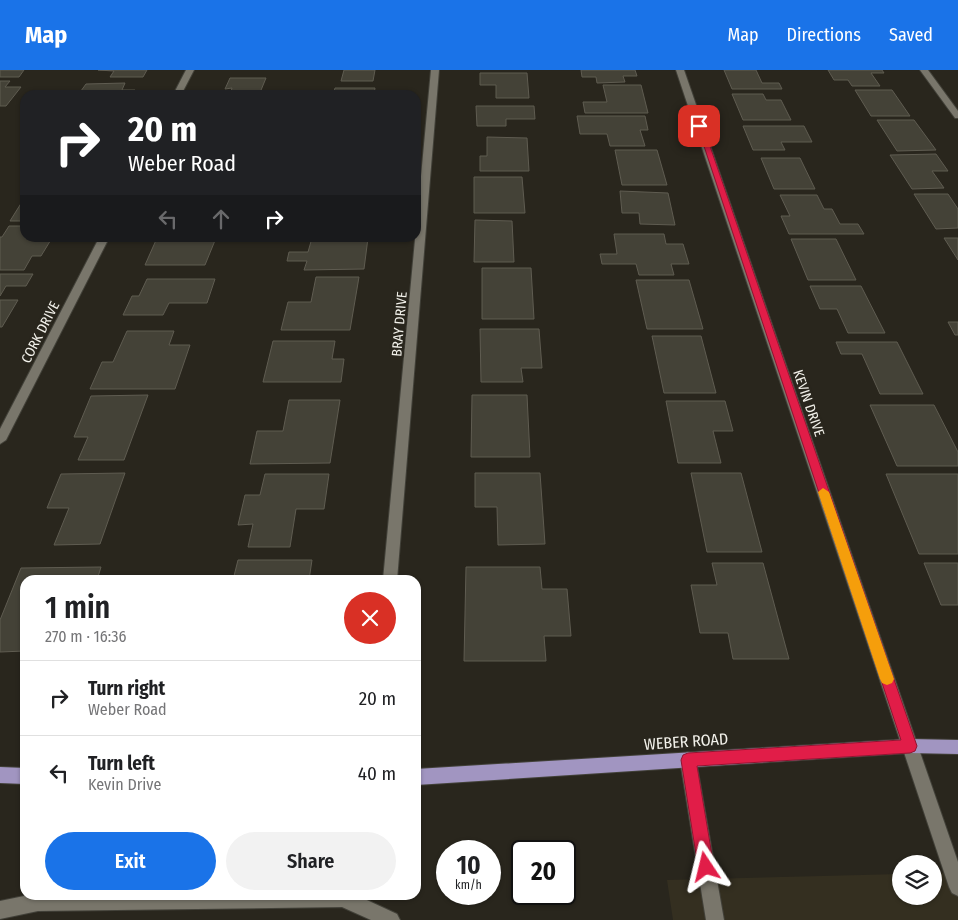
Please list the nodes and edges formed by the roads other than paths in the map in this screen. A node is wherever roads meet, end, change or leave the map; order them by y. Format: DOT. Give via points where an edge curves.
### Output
graph roads {
  1 [pos="190,70"];
  2 [pos="435,70"];
  3 [pos="680,70"];
  4 [pos="924,70"];
  5 [pos="180,90"];
  6 [pos="958,116"];
  7 [pos="421,229"];
  8 [pos="102,242"];
  9 [pos="420,242"];
  10 [pos="0,440"];
  11 [pos="390,575"];
  12 [pos="910,746"];
  13 [pos="958,747"];
  14 [pos="688,760"];
  15 [pos="0,776"];
  16 [pos="20,776"];
  17 [pos="421,777"];
  18 [pos="958,887"];
  19 [pos="160,900"];
  20 [pos="349,900"];
  21 [pos="0,910"];
  22 [pos="391,920"];
  23 [pos="715,920"];
  1 -- 5 [label="street"];
  2 -- 7 [label="street, BRAY DRIVE"];
  3 -- 12 [label="street, KEVIN DRIVE"];
  4 -- 6 [label="street"];
  8 -- 10 [label="street, CORK DRIVE"];
  9 -- 11 [label="street, BRAY DRIVE"];
  12 -- 13 [label="main road, WEBER ROAD"];
  12 -- 14 [label="main road, WEBER ROAD"];
  12 -- 18 [label="street, KEVIN DRIVE"];
  14 -- 17 [label="main road, WEBER ROAD"];
  14 -- 23 [label="street"];
  15 -- 16 [label="main road"];
  19 -- 21 [label="street" via="38,902"];
  20 -- 22 [label="street"];
}
